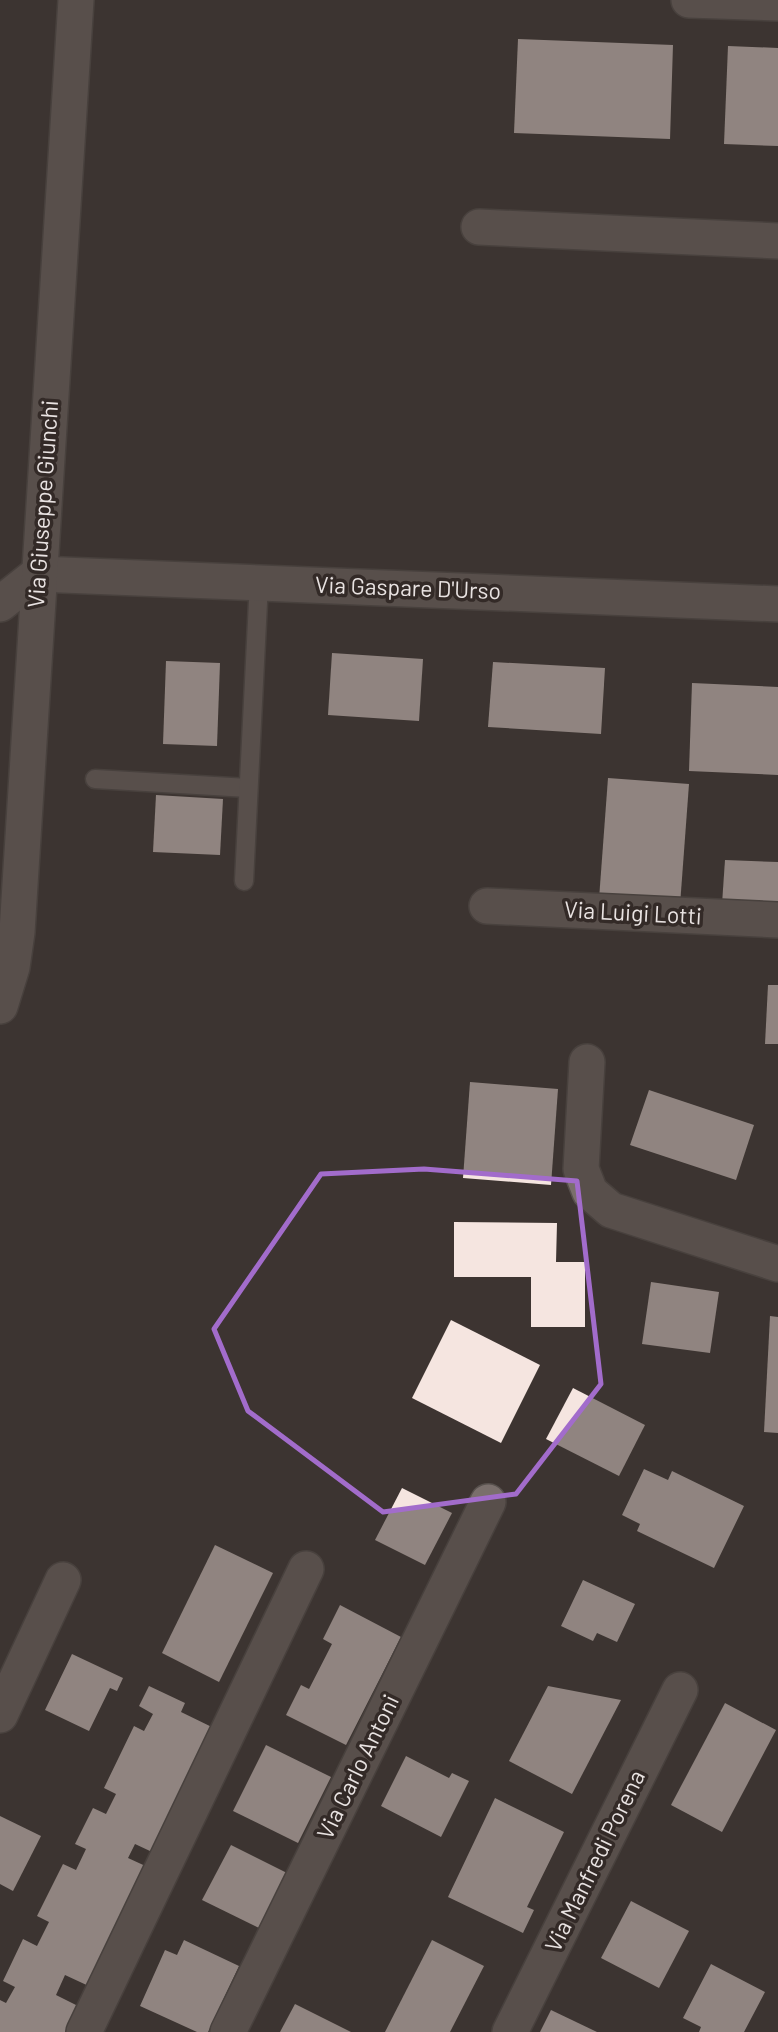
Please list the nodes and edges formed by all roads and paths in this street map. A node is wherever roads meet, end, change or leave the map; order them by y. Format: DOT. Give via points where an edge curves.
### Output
graph roads {
  1 [pos="76,0"];
  2 [pos="689,0"];
  3 [pos="778,3"];
  4 [pos="479,227"];
  5 [pos="778,241"];
  6 [pos="38,574"];
  7 [pos="259,582"];
  8 [pos="0,604"];
  9 [pos="778,604"];
  10 [pos="95,779"];
  11 [pos="248,788"];
  12 [pos="244,881"];
  13 [pos="487,906"];
  14 [pos="778,920"];
  15 [pos="0,1006"];
  16 [pos="587,1062"];
  17 [pos="778,1264"];
  18 [pos="488,1502"];
  19 [pos="306,1569"];
  20 [pos="63,1580"];
  21 [pos="680,1690"];
  22 [pos="0,1716"];
  23 [pos="84,2032"];
  24 [pos="229,2032"];
  25 [pos="510,2032"];
  1 -- 6 [label="street, Via Giuseppe Giunchi"];
  2 -- 3 [label="street"];
  4 -- 5 [label="street"];
  6 -- 7 [label="street, Via Gaspare D'Urso"];
  6 -- 8 [label="street"];
  6 -- 15 [label="street, Via Giuseppe Giunchi" via="16,942"];
  7 -- 9 [label="street, Via Gaspare D'Urso"];
  7 -- 11 [label="lane"];
  10 -- 11 [label="lane"];
  11 -- 12 [label="lane"];
  13 -- 14 [label="street, Via Luigi Lotti"];
  16 -- 17 [label="street" via="581,1169 596,1200 621,1214"];
  18 -- 24 [label="street, Via Carlo Antoni"];
  19 -- 23 [label="street"];
  20 -- 22 [label="street"];
  21 -- 25 [label="street, Via Manfredi Porena"];
}
